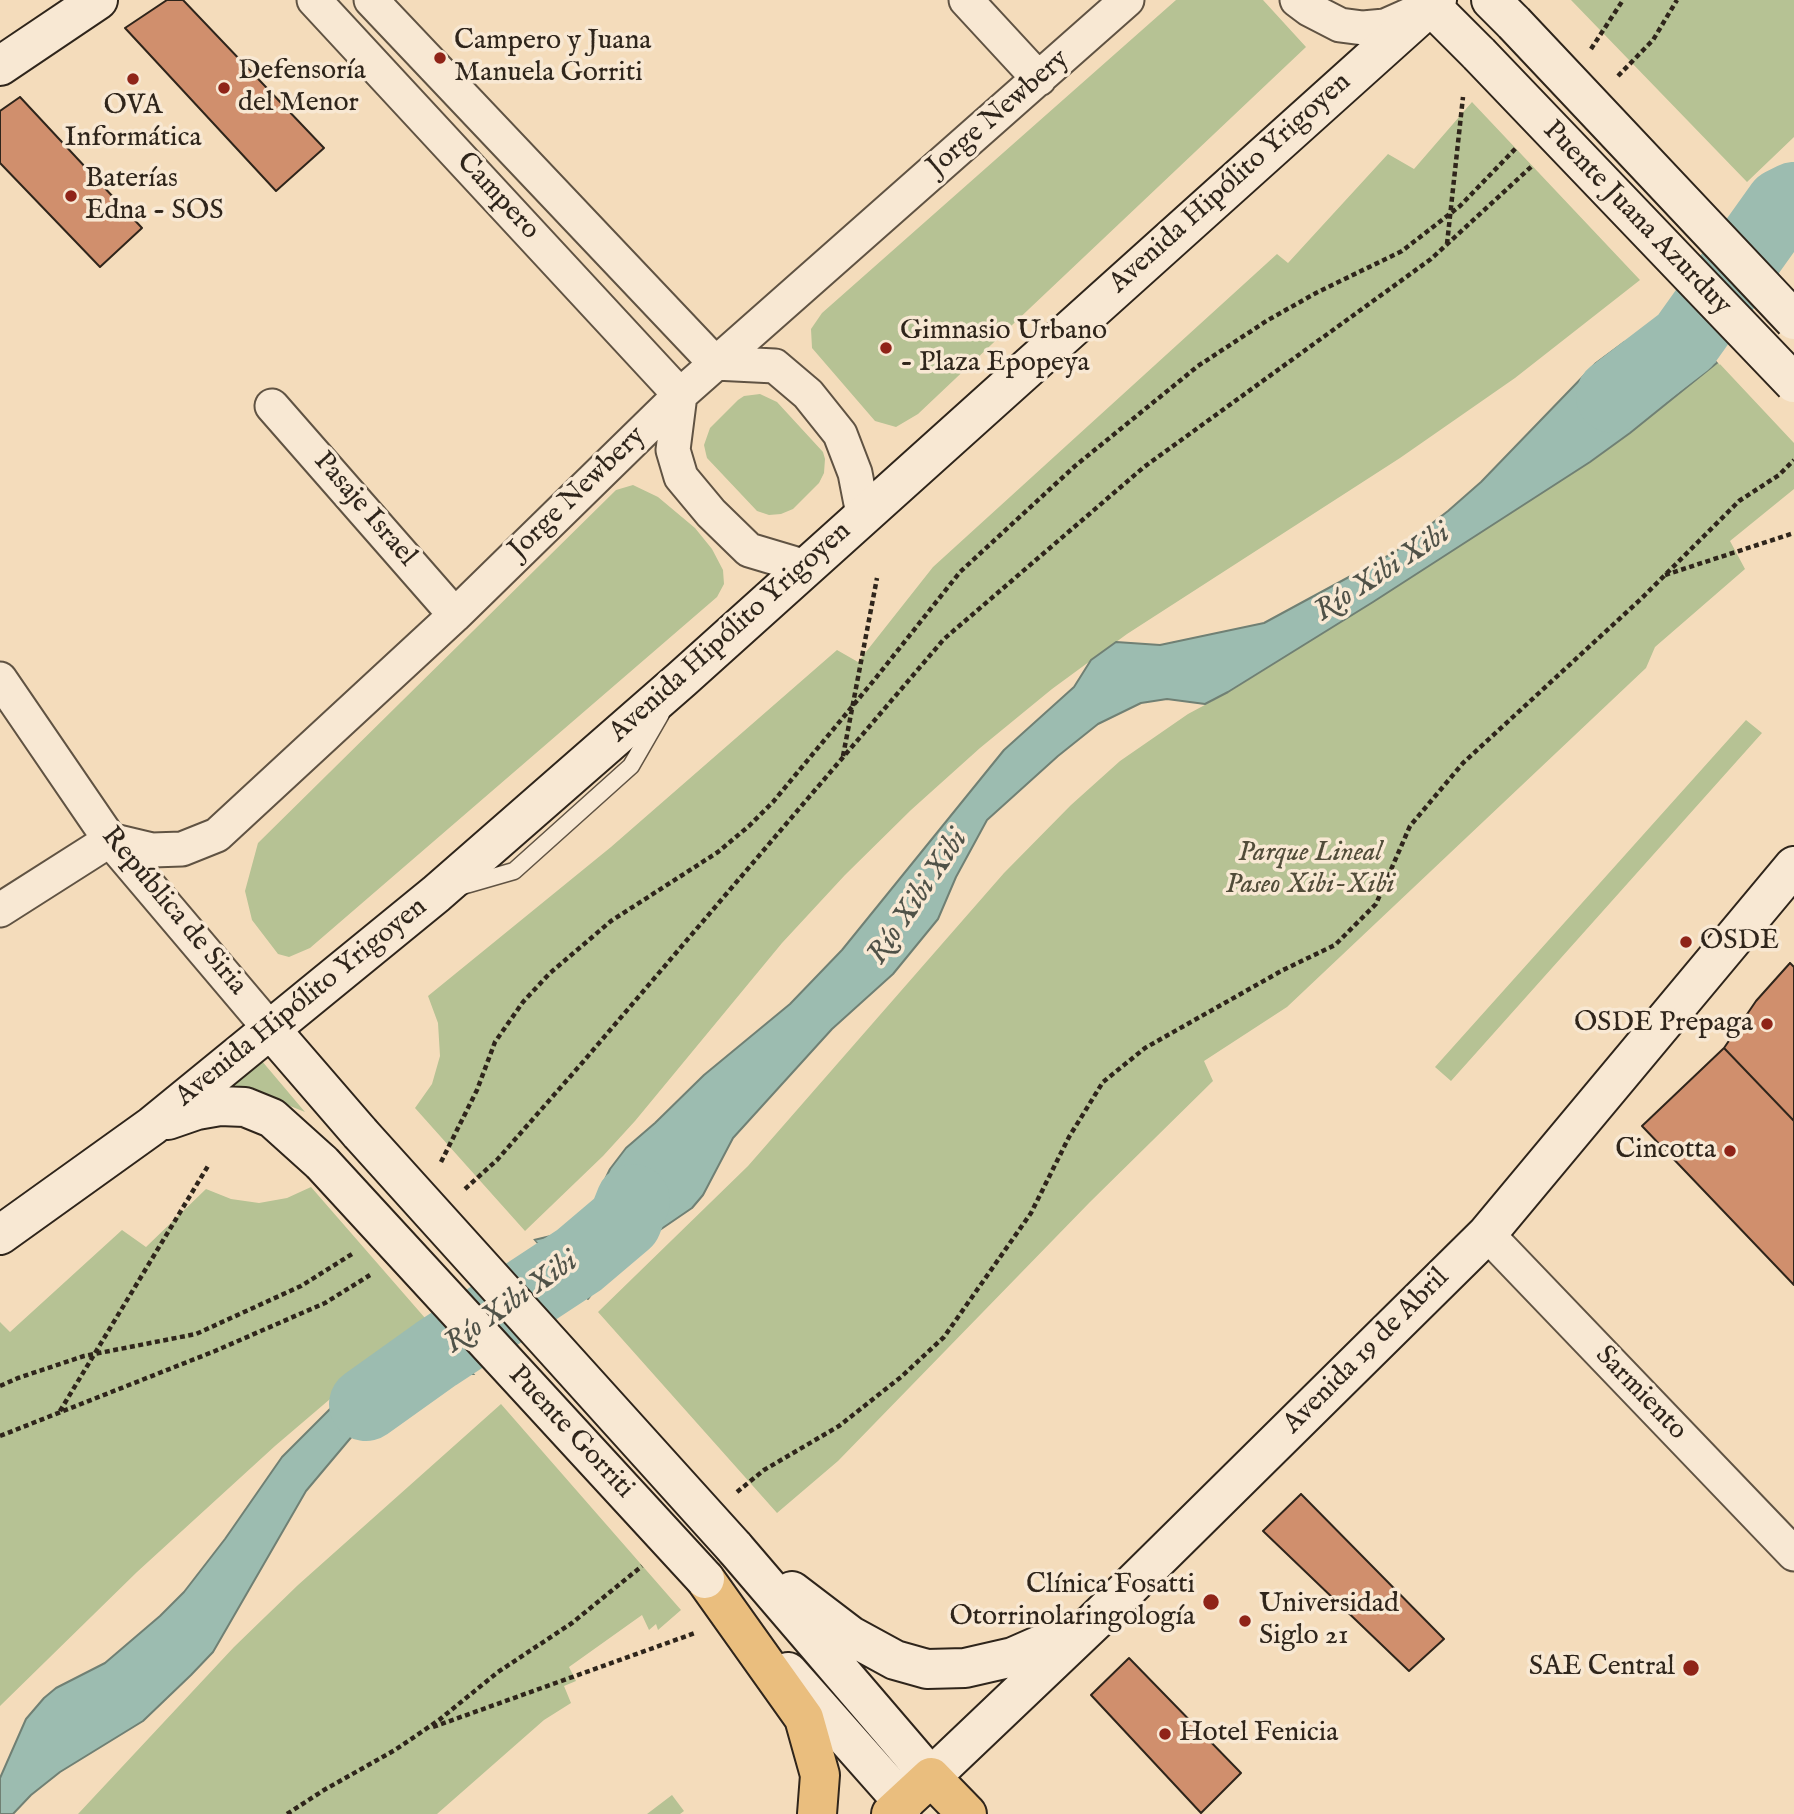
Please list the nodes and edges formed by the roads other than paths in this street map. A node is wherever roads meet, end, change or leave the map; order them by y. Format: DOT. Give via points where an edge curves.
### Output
graph roads {
  1 [pos="97,0"];
  2 [pos="314,0"];
  3 [pos="371,0"];
  4 [pos="966,0"];
  5 [pos="1127,0"];
  6 [pos="1297,0"];
  7 [pos="1434,3"];
  8 [pos="1502,11"];
  9 [pos="0,66"];
  10 [pos="1039,79"];
  11 [pos="1794,320"];
  12 [pos="715,363"];
  13 [pos="1794,383"];
  14 [pos="680,395"];
  15 [pos="272,406"];
  16 [pos="863,514"];
  17 [pos="806,567"];
  18 [pos="455,615"];
  19 [pos="0,679"];
  20 [pos="110,839"];
  21 [pos="1794,866"];
  22 [pos="0,911"];
  23 [pos="271,1030"];
  24 [pos="152,1126"];
  25 [pos="360,1133"];
  26 [pos="1487,1234"];
  27 [pos="0,1236"];
  28 [pos="734,1547"];
  29 [pos="1794,1554"];
  30 [pos="705,1579"];
  31 [pos="1095,1621"];
  32 [pos="931,1777"];
  33 [pos="903,1810"];
  34 [pos="817,1814"];
  35 [pos="967,1814"];
  1 -- 9 [label="main road"];
  2 -- 14 [label="street, Campero"];
  3 -- 12 [label="street, Campero"];
  4 -- 10 [label="street"];
  5 -- 10 [label="street, Jorge Newbery"];
  6 -- 7 [label="street" via="1340,25 1363,28 1385,26"];
  7 -- 13 [label="main road, Puente Juana Azurduy, bridge"];
  7 -- 16 [label="main road, Avenida Hipólito Yrigoyen"];
  8 -- 11 [label="main road, Puente Juana Azurduy, bridge"];
  10 -- 12 [label="street, Jorge Newbery"];
  12 -- 14 [label="street, Jorge Newbery"];
  12 -- 16 [label="street" via="775,366 808,394 840,434 855,473"];
  14 -- 17 [label="street" via="673,450 681,477 749,550"];
  14 -- 18 [label="street, Jorge Newbery"];
  15 -- 18 [label="street, Pasaje Israel"];
  16 -- 17 [label="main road, Avenida Hipólito Yrigoyen"];
  17 -- 23 [label="main road, Avenida Hipólito Yrigoyen" via="436,894"];
  18 -- 20 [label="street, Jorge Newbery" via="217,835 182,849 152,850"];
  19 -- 20 [label="street, República de Siria"];
  20 -- 22 [label="street"];
  20 -- 23 [label="street, República de Siria"];
  21 -- 26 [label="main road, Avenida 19 de Abril"];
  23 -- 24 [label="main road, Avenida Hipólito Yrigoyen"];
  23 -- 25 [label="main road, República de Siria"];
  24 -- 27 [label="main road, Avenida Hipólito Yrigoyen"];
  24 -- 30 [label="main road, Puente Gorriti, bridge" via="220,1106 245,1107 272,1118 322,1163"];
  25 -- 28 [label="main road, Puente Gorriti, bridge"];
  26 -- 29 [label="street, Sarmiento"];
  26 -- 31 [label="main road, Avenida 19 de Abril"];
  28 -- 31 [label="main road" via="851,1636 895,1660 926,1669 965,1668 1013,1657"];
  28 -- 32 [label="main road"];
  30 -- 33 [label="main road, Puente Gorriti"];
  30 -- 34 [label="main road" via="804,1718 820,1775"];
  31 -- 32 [label="main road, Avenida 19 de Abril"];
  32 -- 33 [label="main road, Avenida 19 de Abril"];
  32 -- 35 [label="main road"];
}
